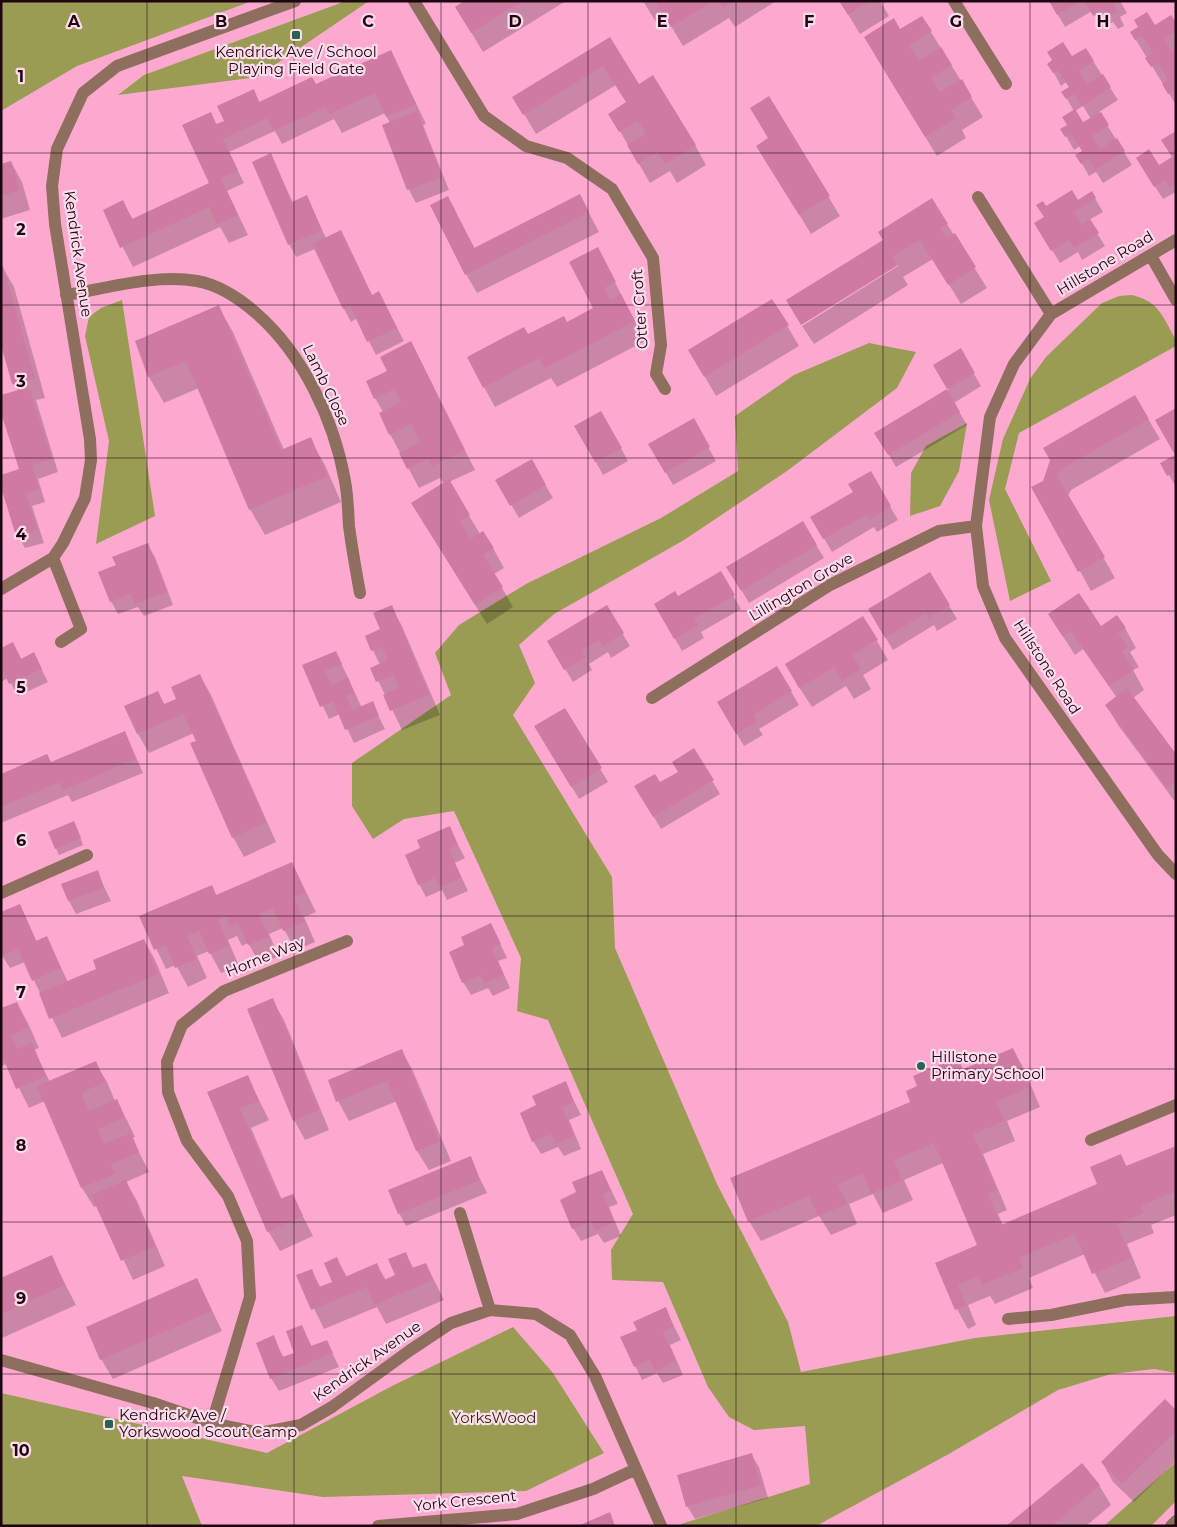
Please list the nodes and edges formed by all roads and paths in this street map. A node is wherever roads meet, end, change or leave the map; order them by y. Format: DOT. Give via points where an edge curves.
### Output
graph roads {
  1 [pos="295,1"];
  2 [pos="414,1"];
  3 [pos="954,1"];
  4 [pos="1006,84"];
  5 [pos="978,197"];
  6 [pos="1176,240"];
  7 [pos="1151,256"];
  8 [pos="66,295"];
  9 [pos="1176,300"];
  10 [pos="1051,314"];
  11 [pos="665,388"];
  12 [pos="976,526"];
  13 [pos="53,558"];
  14 [pos="1,589"];
  15 [pos="360,593"];
  16 [pos="61,642"];
  17 [pos="652,698"];
  18 [pos="87,855"];
  19 [pos="1176,874"];
  20 [pos="1,893"];
  21 [pos="347,941"];
  22 [pos="1176,1105"];
  23 [pos="1091,1140"];
  24 [pos="460,1213"];
  25 [pos="1176,1298"];
  26 [pos="490,1310"];
  27 [pos="1008,1319"];
  28 [pos="1,1360"];
  29 [pos="212,1423"];
  30 [pos="636,1469"];
  31 [pos="1176,1522"];
  32 [pos="378,1526"];
  33 [pos="661,1526"];
  34 [pos="1171,1526"];
  1 -- 8 [label="street, Kendrick Avenue" via="117,66 83,93 57,149 52,186"];
  2 -- 11 [label="street, Otter Croft" via="484,116 526,146 567,158 612,189 653,258 661,345 656,374"];
  3 -- 4 [label="street"];
  5 -- 10 [label="street, Hillstone Road"];
  6 -- 7 [label="street, Hillstone Road"];
  7 -- 9 [label="street"];
  7 -- 10 [label="street, Hillstone Road"];
  8 -- 13 [label="street, Kendrick Avenue" via="91,460 85,498"];
  8 -- 15 [label="street, Lamb Close" via="176,279 199,281 218,287 246,304 270,326 289,346 334,439 345,481"];
  10 -- 12 [label="street, Hillstone Road" via="1014,364 990,418"];
  12 -- 17 [label="street, Lillington Grove" via="939,531 830,585"];
  12 -- 19 [label="street, Hillstone Road" via="983,586 1006,638 1158,855"];
  13 -- 14 [label="street, Kendrick Avenue"];
  13 -- 16 [label="street" via="81,629"];
  18 -- 20 [label="street"];
  21 -- 29 [label="street, Horne Way" via="224,991 182,1024 167,1062 168,1092 187,1140 228,1196 247,1241 250,1297"];
  22 -- 23 [label="street"];
  24 -- 26 [label="street"];
  25 -- 27 [label="street" via="1125,1300 1051,1315"];
  26 -- 29 [label="street, Kendrick Avenue" via="452,1324 332,1407 300,1425 260,1433"];
  26 -- 30 [label="street, Kendrick Avenue" via="536,1314 570,1334 595,1376"];
  28 -- 29 [label="street, Kendrick Avenue"];
  30 -- 32 [label="street, York Crescent" via="593,1489 517,1514"];
  30 -- 33 [label="street, Kendrick Avenue"];
  31 -- 34 [label="street"];
}
